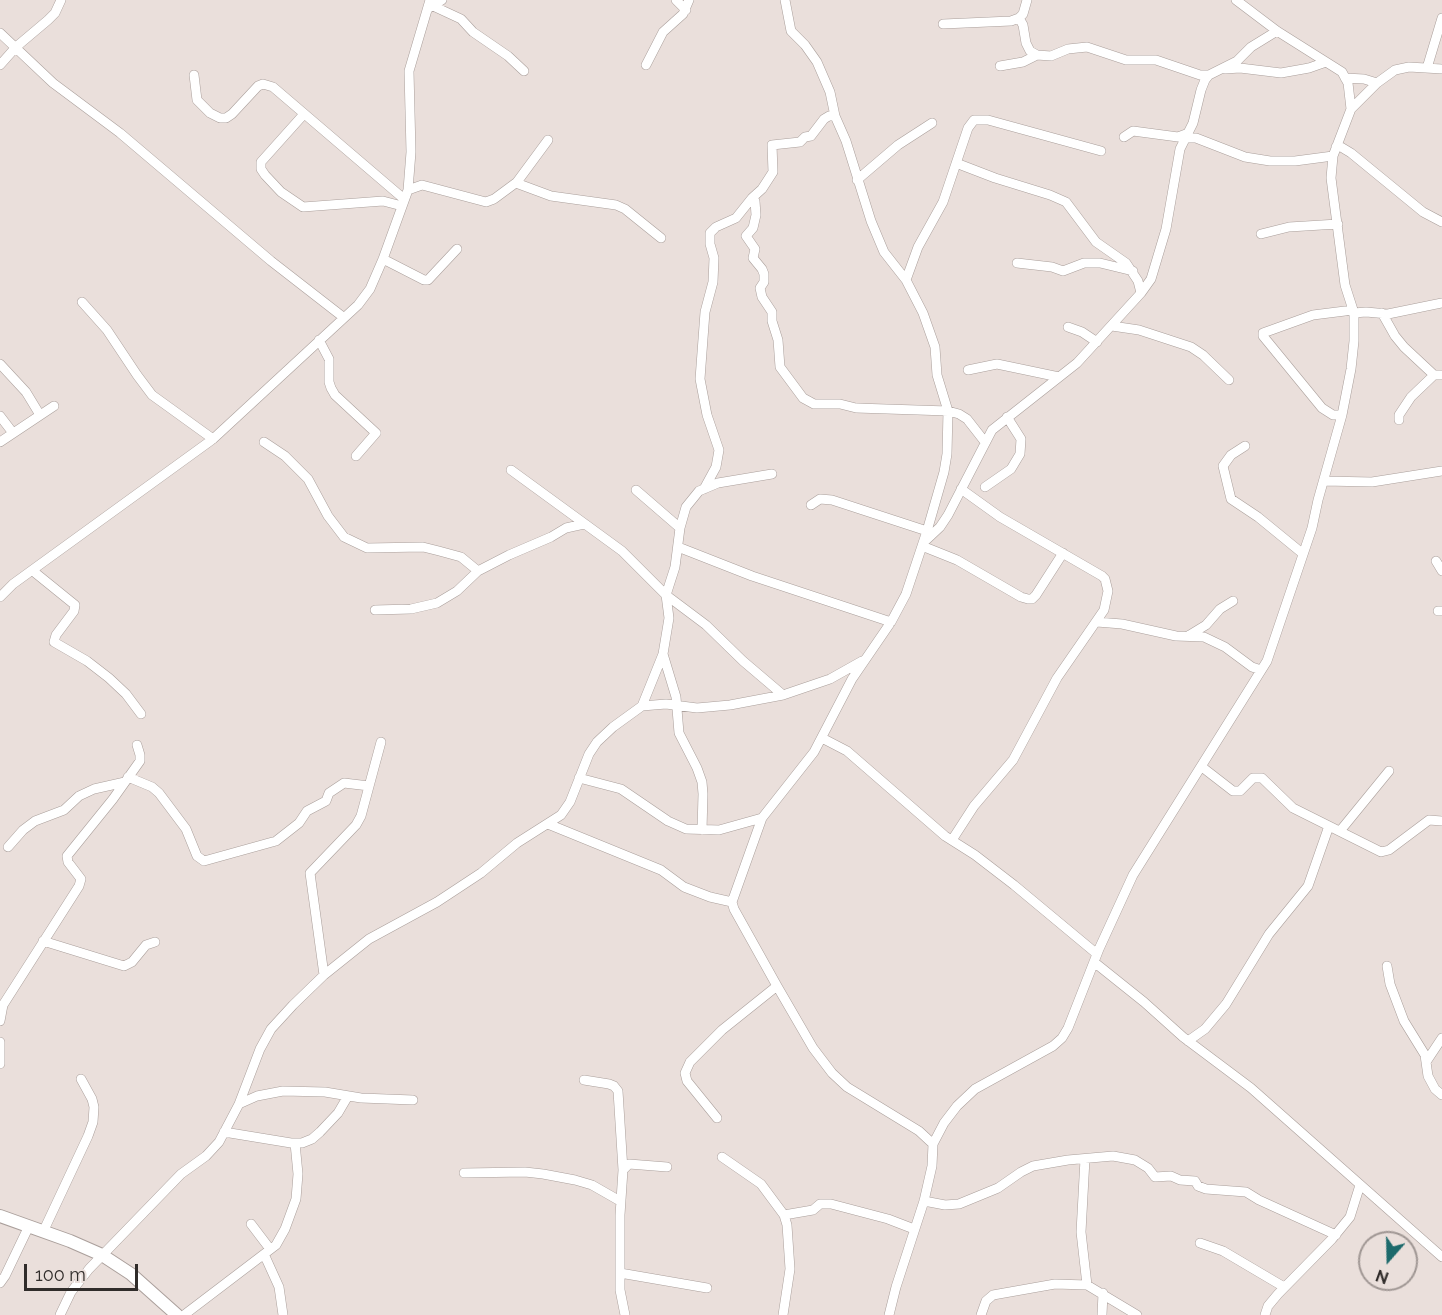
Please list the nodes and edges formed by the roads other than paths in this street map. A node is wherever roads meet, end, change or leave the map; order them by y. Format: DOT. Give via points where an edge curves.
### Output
graph roads {
  1 [pos="61,0"];
  2 [pos="442,0"];
  3 [pos="676,0"];
  4 [pos="785,0"];
  5 [pos="1027,0"];
  6 [pos="1236,0"];
  7 [pos="430,5"];
  8 [pos="688,5"];
  9 [pos="1019,18"];
  10 [pos="1442,18"];
  11 [pos="943,24"];
  12 [pos="1277,31"];
  13 [pos="0,33"];
  14 [pos="16,47"];
  15 [pos="1037,56"];
  16 [pos="1326,62"];
  17 [pos="0,65"];
  18 [pos="646,65"];
  19 [pos="1000,66"];
  20 [pos="1427,68"];
  21 [pos="1222,69"];
  22 [pos="1442,69"];
  23 [pos="524,70"];
  24 [pos="194,75"];
  25 [pos="1209,75"];
  26 [pos="1345,78"];
  27 [pos="1377,83"];
  28 [pos="1351,109"];
  29 [pos="304,114"];
  30 [pos="835,116"];
  31 [pos="932,123"];
  32 [pos="1185,136"];
  33 [pos="1124,137"];
  34 [pos="548,140"];
  35 [pos="1101,151"];
  36 [pos="1335,152"];
  37 [pos="956,163"];
  38 [pos="857,180"];
  39 [pos="516,183"];
  40 [pos="752,198"];
  41 [pos="405,199"];
  42 [pos="1442,222"];
  43 [pos="1338,224"];
  44 [pos="1261,234"];
  45 [pos="662,237"];
  46 [pos="457,249"];
  47 [pos="383,259"];
  48 [pos="1017,263"];
  49 [pos="1133,271"];
  50 [pos="906,280"];
  51 [pos="1141,293"];
  52 [pos="82,302"];
  53 [pos="1442,303"];
  54 [pos="1354,311"];
  55 [pos="1382,313"];
  56 [pos="343,317"];
  57 [pos="1112,326"];
  58 [pos="1068,327"];
  59 [pos="319,340"];
  60 [pos="1097,342"];
  61 [pos="0,364"];
  62 [pos="968,370"];
  63 [pos="1438,375"];
  64 [pos="1059,377"];
  65 [pos="1229,380"];
  66 [pos="54,406"];
  67 [pos="948,411"];
  68 [pos="40,415"];
  69 [pos="1342,415"];
  70 [pos="0,416"];
  71 [pos="1007,417"];
  72 [pos="1399,420"];
  73 [pos="13,433"];
  74 [pos="213,439"];
  75 [pos="0,442"];
  76 [pos="264,442"];
  77 [pos="985,442"];
  78 [pos="1245,446"];
  79 [pos="356,456"];
  80 [pos="511,470"];
  81 [pos="1442,471"];
  82 [pos="771,474"];
  83 [pos="1323,481"];
  84 [pos="985,487"];
  85 [pos="704,489"];
  86 [pos="961,489"];
  87 [pos="636,490"];
  88 [pos="811,505"];
  89 [pos="584,524"];
  90 [pos="680,528"];
  91 [pos="927,531"];
  92 [pos="922,544"];
  93 [pos="678,547"];
  94 [pos="1063,553"];
  95 [pos="1302,553"];
  96 [pos="1436,561"];
  97 [pos="33,571"];
  98 [pos="478,571"];
  99 [pos="1442,571"];
  100 [pos="666,595"];
  101 [pos="0,597"];
  102 [pos="1233,601"];
  103 [pos="375,610"];
  104 [pos="891,622"];
  105 [pos="1097,622"];
  106 [pos="1186,638"];
  107 [pos="663,654"];
  108 [pos="864,660"];
  109 [pos="1261,670"];
  110 [pos="783,695"];
  111 [pos="642,706"];
  112 [pos="676,706"];
  113 [pos="141,714"];
  114 [pos="822,738"];
  115 [pos="381,742"];
  116 [pos="136,745"];
  117 [pos="1202,767"];
  118 [pos="1389,771"];
  119 [pos="579,778"];
  120 [pos="126,780"];
  121 [pos="369,786"];
  122 [pos="762,818"];
  123 [pos="1442,821"];
  124 [pos="549,824"];
  125 [pos="1329,826"];
  126 [pos="702,830"];
  127 [pos="1340,831"];
  128 [pos="952,840"];
  129 [pos="8,847"];
  130 [pos="732,902"];
  131 [pos="43,941"];
  132 [pos="155,942"];
  133 [pos="1095,958"];
  134 [pos="1387,966"];
  135 [pos="324,975"];
  136 [pos="777,986"];
  137 [pos="2,1003"];
  138 [pos="0,1021"];
  139 [pos="1442,1038"];
  140 [pos="1188,1041"];
  141 [pos="0,1042"];
  142 [pos="1426,1062"];
  143 [pos="0,1064"];
  144 [pos="81,1079"];
  145 [pos="584,1080"];
  146 [pos="1442,1095"];
  147 [pos="348,1096"];
  148 [pos="413,1100"];
  149 [pos="239,1104"];
  150 [pos="717,1118"];
  151 [pos="224,1132"];
  152 [pos="295,1143"];
  153 [pos="933,1144"];
  154 [pos="722,1157"];
  155 [pos="1085,1159"];
  156 [pos="667,1167"];
  157 [pos="623,1170"];
  158 [pos="464,1173"];
  159 [pos="1360,1185"];
  160 [pos="620,1201"];
  161 [pos="924,1201"];
  162 [pos="0,1215"];
  163 [pos="784,1215"];
  164 [pos="251,1224"];
  165 [pos="28,1226"];
  166 [pos="915,1229"];
  167 [pos="44,1232"];
  168 [pos="1336,1235"];
  169 [pos="1200,1243"];
  170 [pos="267,1252"];
  171 [pos="102,1255"];
  172 [pos="1442,1257"];
  173 [pos="620,1273"];
  174 [pos="0,1283"];
  175 [pos="1087,1285"];
  176 [pos="1284,1287"];
  177 [pos="707,1288"];
  178 [pos="1103,1293"];
  179 [pos="60,1315"];
  180 [pos="177,1315"];
  181 [pos="184,1315"];
  182 [pos="283,1315"];
  183 [pos="625,1315"];
  184 [pos="783,1315"];
  185 [pos="889,1315"];
  186 [pos="981,1315"];
  187 [pos="1102,1315"];
  188 [pos="1137,1315"];
  189 [pos="1265,1315"];
  1 -- 14 [label="street" via="48,20"];
  2 -- 7 [label="street"];
  3 -- 8 [label="street"];
  4 -- 30 [label="street" via="791,31 817,62"];
  5 -- 9 [label="street"];
  6 -- 12 [label="street"];
  7 -- 23 [label="street" via="461,20"];
  7 -- 41 [label="street" via="410,71 411,152"];
  8 -- 18 [label="street" via="663,32"];
  9 -- 11 [label="street"];
  9 -- 15 [label="street" via="1026,43"];
  10 -- 20 [label="street"];
  12 -- 16 [label="street"];
  12 -- 21 [label="street"];
  13 -- 14 [label="street"];
  14 -- 17 [label="street"];
  14 -- 56 [label="street" via="53,83 120,133"];
  15 -- 19 [label="street"];
  15 -- 25 [label="street" via="1087,47 1126,60 1156,60"];
  16 -- 21 [label="street" via="1281,74"];
  16 -- 26 [label="street"];
  20 -- 22 [label="street"];
  20 -- 27 [label="street" via="1395,70"];
  21 -- 25 [label="street"];
  24 -- 29 [label="street" via="197,100 216,117 232,114 263,84 273,87"];
  25 -- 32 [label="street"];
  26 -- 27 [label="street"];
  26 -- 28 [label="street"];
  27 -- 28 [label="street"];
  28 -- 36 [label="street"];
  29 -- 41 [label="street"];
  29 -- 41 [label="street" via="261,162 265,175 281,192 303,207"];
  30 -- 38 [label="street"];
  30 -- 40 [label="street" via="824,119 811,136 800,142 772,145 773,172"];
  31 -- 38 [label="street" via="898,145"];
  32 -- 33 [label="street" via="1133,131"];
  32 -- 36 [label="street" via="1245,157 1270,160 1295,161"];
  32 -- 51 [label="street" via="1160,252 1151,279"];
  34 -- 39 [label="street"];
  35 -- 37 [label="street" via="978,118 968,128"];
  36 -- 42 [label="street" via="1345,149 1423,212"];
  36 -- 43 [label="street" via="1331,178"];
  37 -- 49 [label="street" via="1059,198 1096,242"];
  37 -- 50 [label="street" via="943,202 918,246"];
  38 -- 50 [label="street" via="884,252"];
  39 -- 41 [label="street" via="486,202 422,185"];
  39 -- 45 [label="street" via="551,196 616,205"];
  40 -- 67 [label="street" via="756,215 746,237 764,274 760,288 772,312 780,367 798,393 814,404"];
  40 -- 85 [label="street" via="736,218 710,233 713,282 705,312 700,379 706,415 718,450 716,467"];
  41 -- 47 [label="street"];
  43 -- 44 [label="street" via="1289,227"];
  43 -- 54 [label="street" via="1345,285"];
  46 -- 47 [label="street" via="428,280"];
  47 -- 56 [label="street" via="370,289"];
  48 -- 49 [label="street" via="1063,271 1084,263 1100,263"];
  49 -- 51 [label="street"];
  50 -- 67 [label="street" via="935,347"];
  51 -- 57 [label="street"];
  52 -- 74 [label="street" via="107,330 152,395"];
  53 -- 55 [label="street"];
  54 -- 55 [label="street"];
  54 -- 69 [label="street" via="1353,350"];
  54 -- 69 [label="street" via="1312,315 1263,333 1322,408"];
  55 -- 63 [label="street" via="1400,342"];
  56 -- 59 [label="street"];
  57 -- 60 [label="street"];
  57 -- 65 [label="street" via="1139,330 1191,347"];
  58 -- 60 [label="street"];
  59 -- 74 [label="street"];
  59 -- 79 [label="street" via="329,359 329,382 335,395 376,433"];
  60 -- 64 [label="street"];
  61 -- 68 [label="street" via="26,392"];
  62 -- 64 [label="street" via="997,364"];
  63 -- 72 [label="street" via="1411,397"];
  64 -- 71 [label="street"];
  66 -- 68 [label="street"];
  67 -- 77 [label="street" via="967,419"];
  67 -- 91 [label="street" via="944,472"];
  68 -- 73 [label="street"];
  69 -- 83 [label="street"];
  70 -- 73 [label="street"];
  71 -- 77 [label="street"];
  71 -- 84 [label="street" via="1021,439 1020,454 1011,469"];
  73 -- 75 [label="street"];
  74 -- 97 [label="street"];
  76 -- 98 [label="street" via="308,479 344,537 368,548 423,547 439,551 460,557"];
  77 -- 86 [label="street"];
  78 -- 95 [label="street" via="1231,455 1224,466 1231,499"];
  80 -- 89 [label="street"];
  81 -- 83 [label="street" via="1372,482"];
  82 -- 85 [label="street"];
  83 -- 95 [label="street"];
  85 -- 90 [label="street" via="686,507"];
  86 -- 92 [label="street" via="940,527"];
  86 -- 94 [label="street"];
  87 -- 90 [label="street"];
  88 -- 91 [label="street" via="820,499 832,500"];
  89 -- 98 [label="street" via="566,528"];
  89 -- 100 [label="street" via="622,551"];
  90 -- 93 [label="street"];
  91 -- 92 [label="street"];
  92 -- 94 [label="street" via="1028,599 1036,595"];
  92 -- 104 [label="street" via="906,594"];
  93 -- 100 [label="street"];
  93 -- 104 [label="street"];
  94 -- 105 [label="street" via="1106,579 1107,602"];
  95 -- 109 [label="street"];
  96 -- 99 [label="street"];
  97 -- 101 [label="street"];
  97 -- 113 [label="street" via="75,605 54,642 110,678"];
  98 -- 103 [label="street" via="446,600 427,607"];
  100 -- 107 [label="street" via="669,618"];
  100 -- 110 [label="street" via="706,625"];
  102 -- 106 [label="street"];
  104 -- 108 [label="street"];
  105 -- 106 [label="street"];
  105 -- 128 [label="street" via="1057,678 1013,760 974,806"];
  106 -- 109 [label="street" via="1204,637 1217,642"];
  107 -- 111 [label="street"];
  107 -- 112 [label="street"];
  108 -- 110 [label="street" via="830,679"];
  108 -- 114 [label="street"];
  109 -- 117 [label="street"];
  110 -- 112 [label="street" via="730,705"];
  111 -- 112 [label="street"];
  111 -- 119 [label="street" via="597,742"];
  112 -- 126 [label="street" via="679,733 702,782"];
  114 -- 122 [label="street"];
  114 -- 128 [label="street" via="847,751"];
  115 -- 121 [label="street"];
  116 -- 120 [label="street" via="140,761"];
  117 -- 125 [label="street" via="1233,791 1253,778 1262,778 1293,808"];
  117 -- 133 [label="street" via="1133,875"];
  118 -- 127 [label="street"];
  119 -- 124 [label="street" via="570,802"];
  119 -- 126 [label="street" via="621,789 668,821 686,829"];
  120 -- 121 [label="street" via="152,787 159,794 186,829 197,856 204,861 276,841 344,783"];
  120 -- 129 [label="street" via="79,796 64,810 23,830"];
  120 -- 131 [label="street" via="67,856 81,879"];
  121 -- 135 [label="street" via="356,825 310,873"];
  122 -- 126 [label="street" via="720,830"];
  122 -- 130 [label="street"];
  123 -- 127 [label="street" via="1429,820 1384,852"];
  124 -- 130 [label="street" via="661,870 684,887"];
  124 -- 135 [label="street" via="437,902 369,939"];
  125 -- 127 [label="street"];
  125 -- 140 [label="street" via="1308,886 1269,934 1226,1004 1205,1029"];
  128 -- 133 [label="street" via="1014,885"];
  130 -- 136 [label="street"];
  131 -- 132 [label="street" via="124,966 146,945"];
  131 -- 137 [label="street"];
  133 -- 140 [label="street"];
  133 -- 153 [label="street" via="1062,1038 975,1089 944,1123"];
  134 -- 142 [label="street" via="1401,1013"];
  135 -- 149 [label="street" via="271,1029"];
  136 -- 150 [label="street" via="722,1030 690,1062 687,1081"];
  136 -- 153 [label="street" via="832,1073"];
  137 -- 138 [label="street"];
  139 -- 142 [label="street"];
  140 -- 159 [label="street" via="1251,1088"];
  141 -- 143 [label="street"];
  142 -- 146 [label="street" via="1428,1076"];
  144 -- 167 [label="street" via="94,1107 93,1122"];
  145 -- 157 [label="street" via="609,1084 618,1091"];
  147 -- 148 [label="street"];
  147 -- 149 [label="street" via="283,1091"];
  147 -- 152 [label="street" via="338,1113 312,1139"];
  149 -- 151 [label="street"];
  151 -- 152 [label="street"];
  151 -- 171 [label="street" via="212,1149"];
  152 -- 170 [label="street" via="296,1198 280,1238"];
  153 -- 161 [label="street"];
  154 -- 163 [label="street" via="761,1184"];
  155 -- 161 [label="street" via="1033,1166 999,1188 959,1204"];
  155 -- 168 [label="street" via="1102,1156 1135,1160 1155,1177 1171,1176 1195,1181 1206,1189 1246,1192"];
  155 -- 175 [label="street" via="1081,1232"];
  156 -- 157 [label="street" via="629,1164"];
  157 -- 160 [label="street"];
  158 -- 160 [label="street" via="525,1172 575,1179"];
  159 -- 168 [label="street" via="1350,1217"];
  159 -- 172 [label="street"];
  160 -- 173 [label="street"];
  161 -- 166 [label="street"];
  162 -- 165 [label="street"];
  163 -- 166 [label="street" via="831,1204"];
  163 -- 184 [label="street" via="790,1269"];
  164 -- 170 [label="street" via="261,1235"];
  165 -- 167 [label="street"];
  165 -- 174 [label="street"];
  166 -- 185 [label="street"];
  167 -- 171 [label="street"];
  168 -- 176 [label="street"];
  169 -- 176 [label="street" via="1223,1251"];
  170 -- 181 [label="street"];
  170 -- 182 [label="street" via="279,1287"];
  171 -- 179 [label="street" via="79,1280"];
  171 -- 180 [label="street" via="131,1274"];
  173 -- 177 [label="street"];
  173 -- 183 [label="street"];
  175 -- 178 [label="street"];
  175 -- 186 [label="street" via="1055,1284 993,1295"];
  176 -- 189 [label="street"];
  178 -- 187 [label="street"];
  178 -- 188 [label="street"];
}
